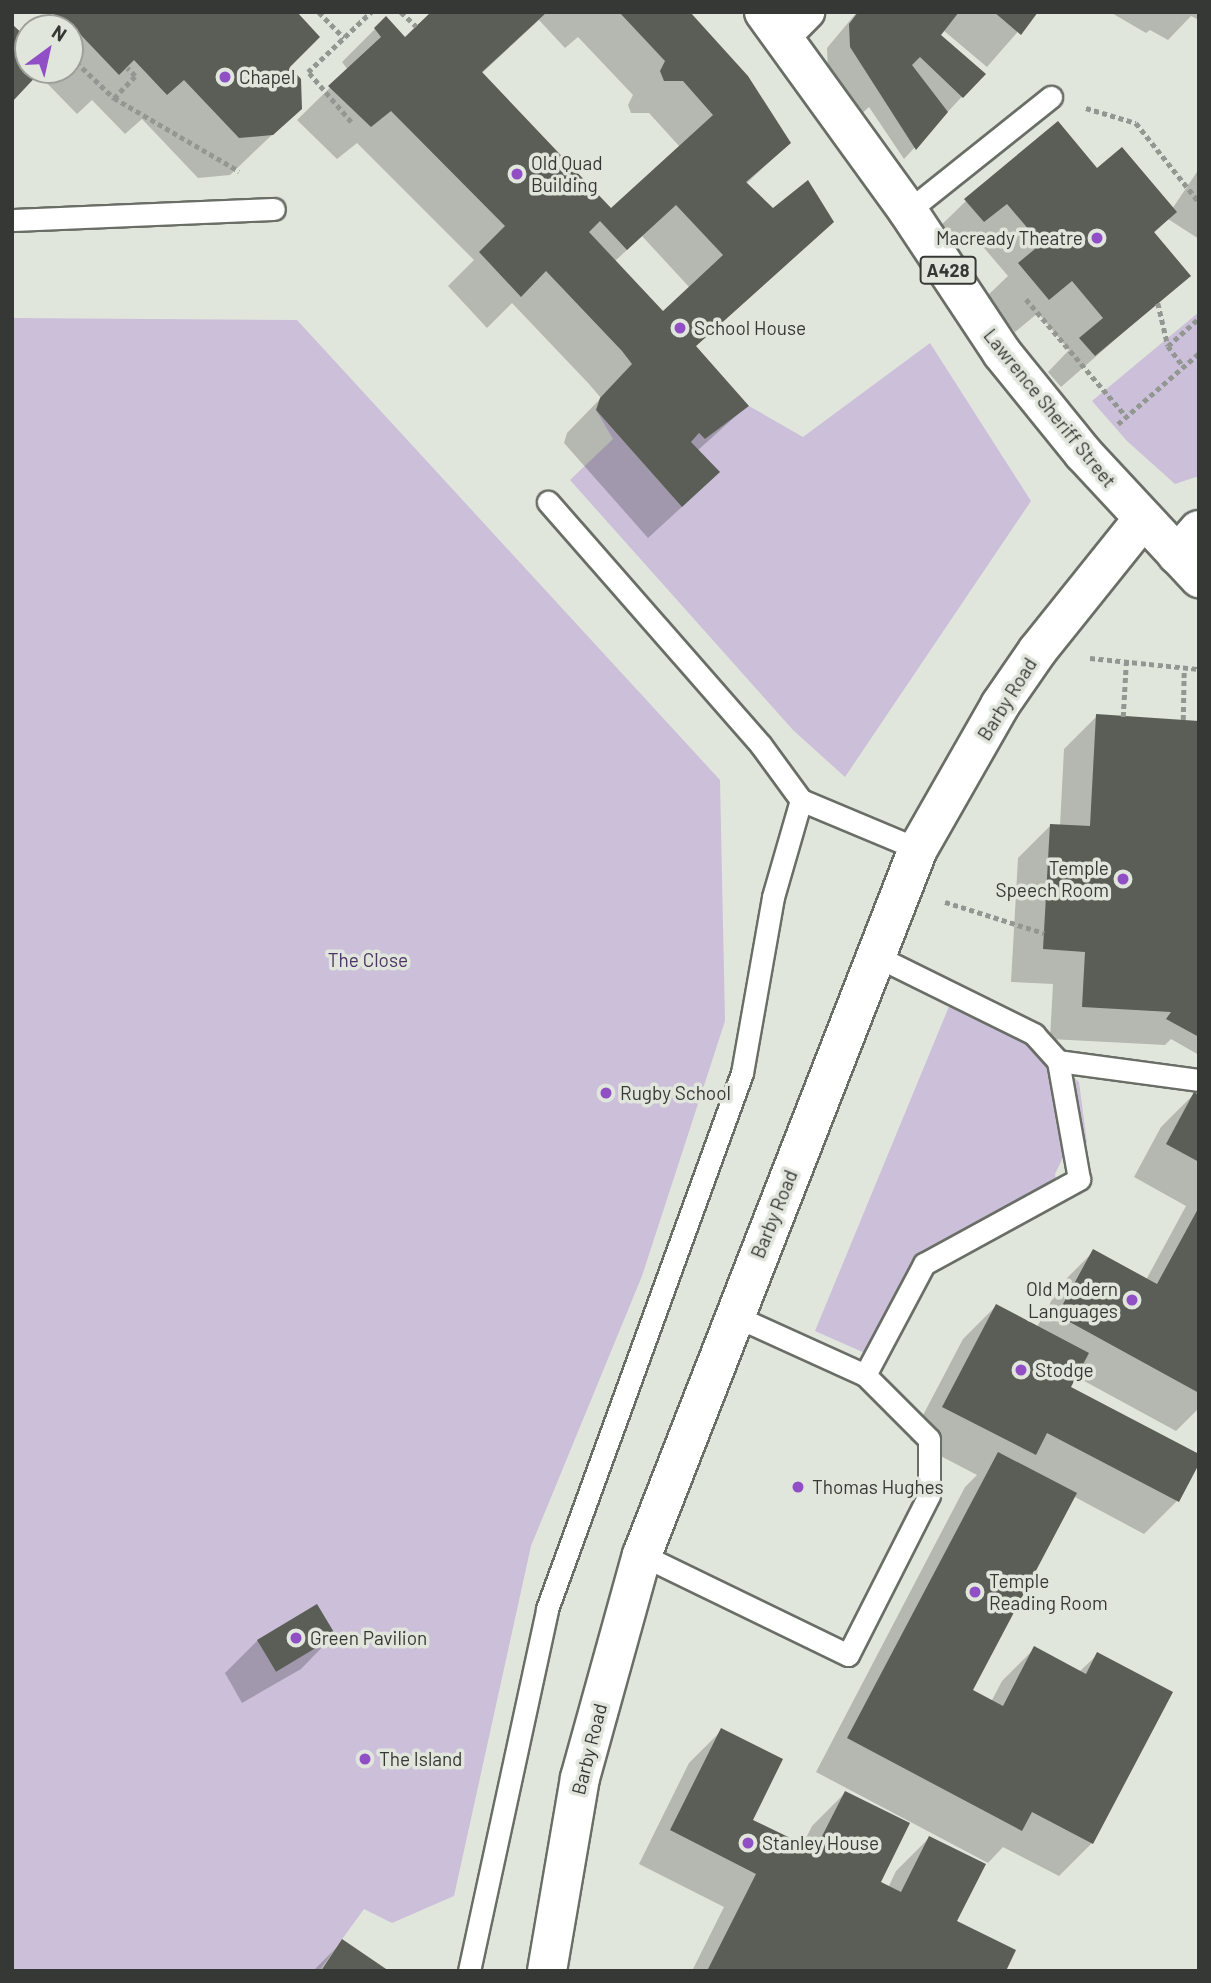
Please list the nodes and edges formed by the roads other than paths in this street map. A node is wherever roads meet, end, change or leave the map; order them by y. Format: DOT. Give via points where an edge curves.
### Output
graph roads {
  1 [pos="785,20"];
  2 [pos="1051,97"];
  3 [pos="274,209"];
  4 [pos="908,211"];
  5 [pos="12,220"];
  6 [pos="548,502"];
  7 [pos="1143,519"];
  8 [pos="1192,554"];
  9 [pos="801,800"];
  10 [pos="918,849"];
  11 [pos="876,956"];
  12 [pos="1058,1061"];
  13 [pos="1199,1080"];
  14 [pos="733,1315"];
  15 [pos="865,1375"];
  16 [pos="642,1555"];
  17 [pos="469,1971"];
  18 [pos="547,1971"];
  1 -- 4 [label="main road, Lawrence Sheriff Street / A428"];
  2 -- 4 [label="lane"];
  3 -- 5 [label="lane"];
  4 -- 7 [label="main road, Lawrence Sheriff Street / A428" via="1002,353"];
  6 -- 9 [label="lane" via="760,744"];
  7 -- 8 [label="main road, Lawrence Sheriff Street / A428"];
  7 -- 10 [label="main road, Barby Road" via="1000,705"];
  9 -- 10 [label="lane"];
  9 -- 17 [label="lane" via="773,897 742,1073 547,1609"];
  10 -- 11 [label="main road, Barby Road"];
  11 -- 12 [label="lane" via="1034,1034"];
  11 -- 14 [label="main road, Barby Road"];
  12 -- 13 [label="lane"];
  12 -- 15 [label="lane" via="1079,1179 924,1264"];
  14 -- 15 [label="lane"];
  14 -- 16 [label="main road, Barby Road"];
  15 -- 16 [label="lane" via="929,1439 929,1495 848,1655"];
  16 -- 18 [label="main road, Barby Road" via="580,1778"];
}
